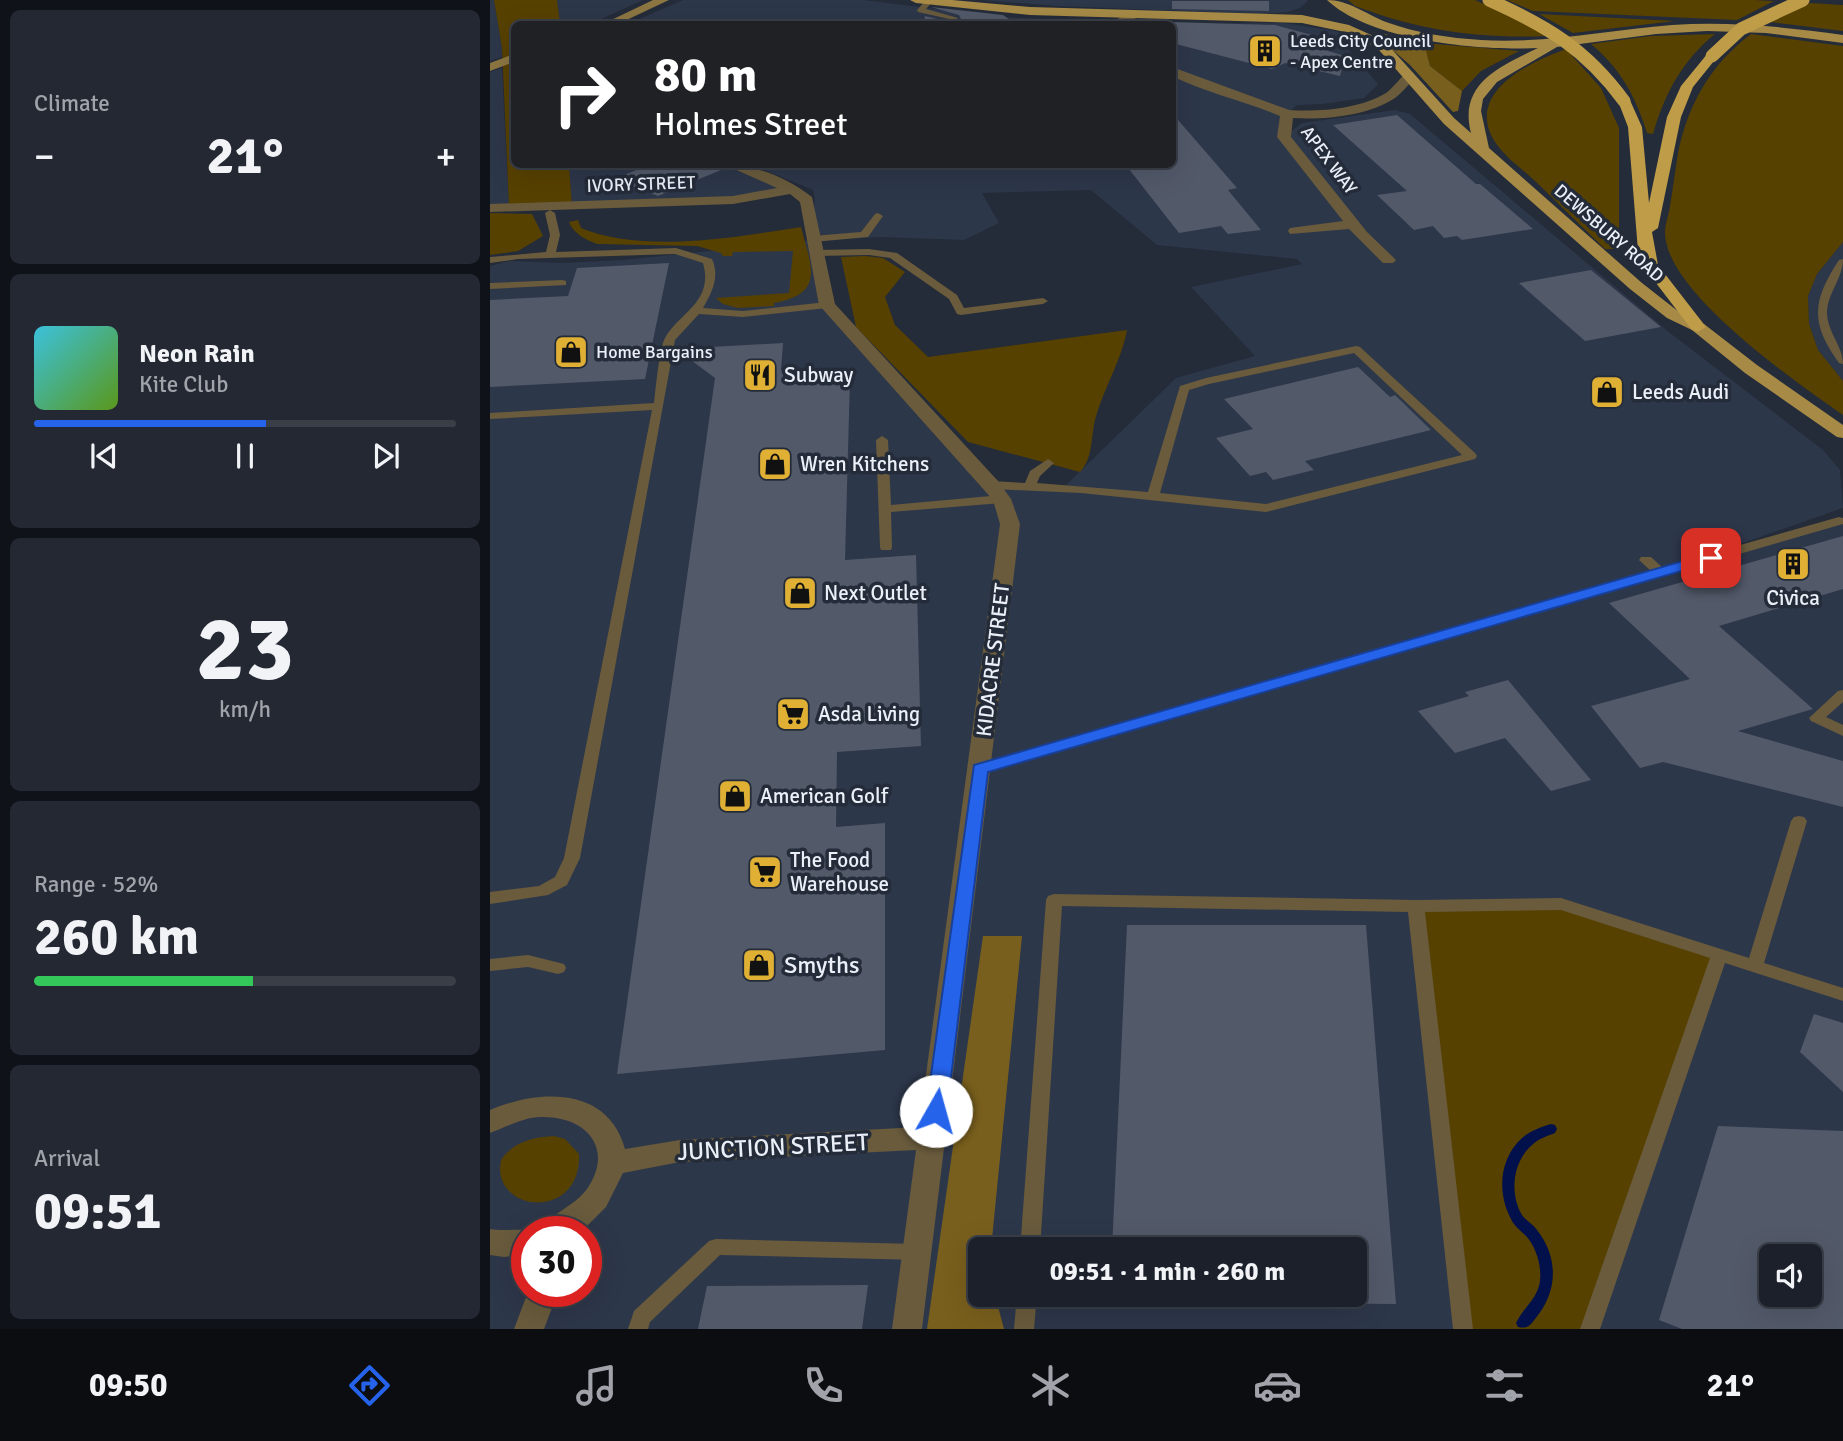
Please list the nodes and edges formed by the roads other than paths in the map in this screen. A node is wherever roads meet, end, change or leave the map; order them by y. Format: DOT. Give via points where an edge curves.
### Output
graph roads {
  1 [pos="663,0"];
  2 [pos="1332,0"];
  3 [pos="1489,0"];
  4 [pos="1803,0"];
  5 [pos="923,1"];
  6 [pos="1135,15"];
  7 [pos="954,18"];
  8 [pos="1278,19"];
  9 [pos="621,21"];
  10 [pos="1120,21"];
  11 [pos="1843,40"];
  12 [pos="1559,43"];
  13 [pos="1176,73"];
  14 [pos="1409,76"];
  15 [pos="1287,114"];
  16 [pos="1483,149"];
  17 [pos="740,168"];
  18 [pos="793,189"];
  19 [pos="490,208"];
  20 [pos="550,213"];
  21 [pos="878,216"];
  22 [pos="1354,224"];
  23 [pos="1295,231"];
  24 [pos="815,246"];
  25 [pos="1646,251"];
  26 [pos="550,255"];
  27 [pos="490,260"];
  28 [pos="1388,260"];
  29 [pos="1843,262"];
  30 [pos="562,283"];
  31 [pos="490,286"];
  32 [pos="1043,301"];
  33 [pos="827,305"];
  34 [pos="696,311"];
  35 [pos="1698,327"];
  36 [pos="1843,361"];
  37 [pos="659,407"];
  38 [pos="490,416"];
  39 [pos="1843,433"];
  40 [pos="882,440"];
  41 [pos="1048,463"];
  42 [pos="1030,487"];
  43 [pos="997,492"];
  44 [pos="1153,497"];
  45 [pos="884,509"];
  46 [pos="1839,521"];
  47 [pos="886,547"];
  48 [pos="1646,560"];
  49 [pos="1660,572"];
  50 [pos="1843,694"];
  51 [pos="1843,731"];
  52 [pos="980,769"];
  53 [pos="1799,821"];
  54 [pos="490,898"];
  55 [pos="1416,906"];
  56 [pos="1719,956"];
  57 [pos="490,965"];
  58 [pos="558,968"];
  59 [pos="1754,968"];
  60 [pos="1843,995"];
  61 [pos="490,1122"];
  62 [pos="933,1138"];
  63 [pos="613,1163"];
  64 [pos="585,1216"];
  65 [pos="1031,1237"];
  66 [pos="490,1242"];
  67 [pos="511,1243"];
  68 [pos="918,1252"];
  69 [pos="537,1307"];
  70 [pos="1026,1307"];
  71 [pos="529,1329"];
  72 [pos="638,1329"];
  73 [pos="907,1329"];
  74 [pos="1024,1329"];
  75 [pos="1463,1329"];
  76 [pos="1590,1329"];
  1 -- 9 [label="street"];
  2 -- 8 [label="main road" via="1300,16"];
  2 -- 12 [label="main road" via="1379,24 1435,38"];
  3 -- 25 [label="highway, bridge" via="1577,46 1605,73 1624,101 1635,127"];
  4 -- 25 [label="highway, bridge" via="1765,16 1718,47 1687,86 1674,117"];
  5 -- 6 [label="main road"];
  5 -- 7 [label="lane" via="921,10"];
  6 -- 8 [label="main road"];
  6 -- 10 [label="street"];
  8 -- 14 [label="main road, DEWSBURY ROAD" via="1330,23 1370,37"];
  11 -- 12 [label="main road" via="1777,31 1691,28"];
  12 -- 16 [label="main road" via="1505,68 1479,93 1474,109"];
  13 -- 15 [label="street, APEX WAY"];
  14 -- 15 [label="street, APEX WAY" via="1391,94 1364,107"];
  14 -- 16 [label="main road, DEWSBURY ROAD" via="1449,121"];
  15 -- 22 [label="street, APEX WAY" via="1284,137"];
  16 -- 35 [label="main road, DEWSBURY ROAD" via="1636,286 1673,315"];
  17 -- 18 [label="street"];
  18 -- 19 [label="street, IVORY STREET" via="733,200"];
  18 -- 24 [label="street" via="807,200"];
  20 -- 26 [label="lane" via="555,235"];
  21 -- 24 [label="lane" via="863,234"];
  22 -- 23 [label="street, APEX WAY"];
  22 -- 28 [label="street, APEX WAY"];
  24 -- 32 [label="lane" via="893,255 953,297 961,312"];
  24 -- 33 [label="street"];
  25 -- 35 [label="highway" via="1651,266"];
  26 -- 27 [label="lane"];
  26 -- 34 [label="lane" via="676,251 694,255 708,261 713,275"];
  29 -- 36 [label="lane" via="1827,287 1821,309 1829,341"];
  30 -- 31 [label="lane"];
  33 -- 34 [label="lane" via="743,314"];
  33 -- 43 [label="street"];
  34 -- 37 [label="lane" via="670,339"];
  35 -- 39 [label="main road, DEWSBURY ROAD"];
  37 -- 38 [label="lane"];
  37 -- 54 [label="lane" via="572,858 561,881 542,891"];
  40 -- 45 [label="lane"];
  41 -- 42 [label="lane" via="1034,474"];
  42 -- 43 [label="lane"];
  42 -- 44 [label="lane"];
  43 -- 45 [label="lane"];
  43 -- 52 [label="street, KIDACRE STREET" via="1010,524"];
  44 -- 44 [label="lane" via="1266,508 1471,456 1356,349 1184,388"];
  45 -- 47 [label="lane"];
  46 -- 49 [label="lane"];
  48 -- 49 [label="lane"];
  49 -- 52 [label="lane"];
  50 -- 51 [label="lane" via="1816,718"];
  52 -- 62 [label="street, KIDACRE STREET"];
  53 -- 59 [label="lane"];
  55 -- 56 [label="lane" via="1561,904"];
  55 -- 65 [label="lane" via="1054,900"];
  55 -- 75 [label="lane"];
  56 -- 59 [label="lane"];
  56 -- 76 [label="lane"];
  57 -- 58 [label="lane" via="528,961"];
  59 -- 60 [label="lane"];
  61 -- 63 [label="street" via="540,1106 586,1114 602,1126 611,1143"];
  62 -- 63 [label="street, JUNCTION STREET" via="680,1151"];
  62 -- 68 [label="street, KIDACRE STREET"];
  63 -- 64 [label="street" via="605,1187"];
  66 -- 67 [label="street"];
  68 -- 72 [label="lane" via="716,1247 641,1317"];
  68 -- 73 [label="street, KIDACRE STREET"];
  69 -- 71 [label="street"];
  70 -- 74 [label="lane"];
}
